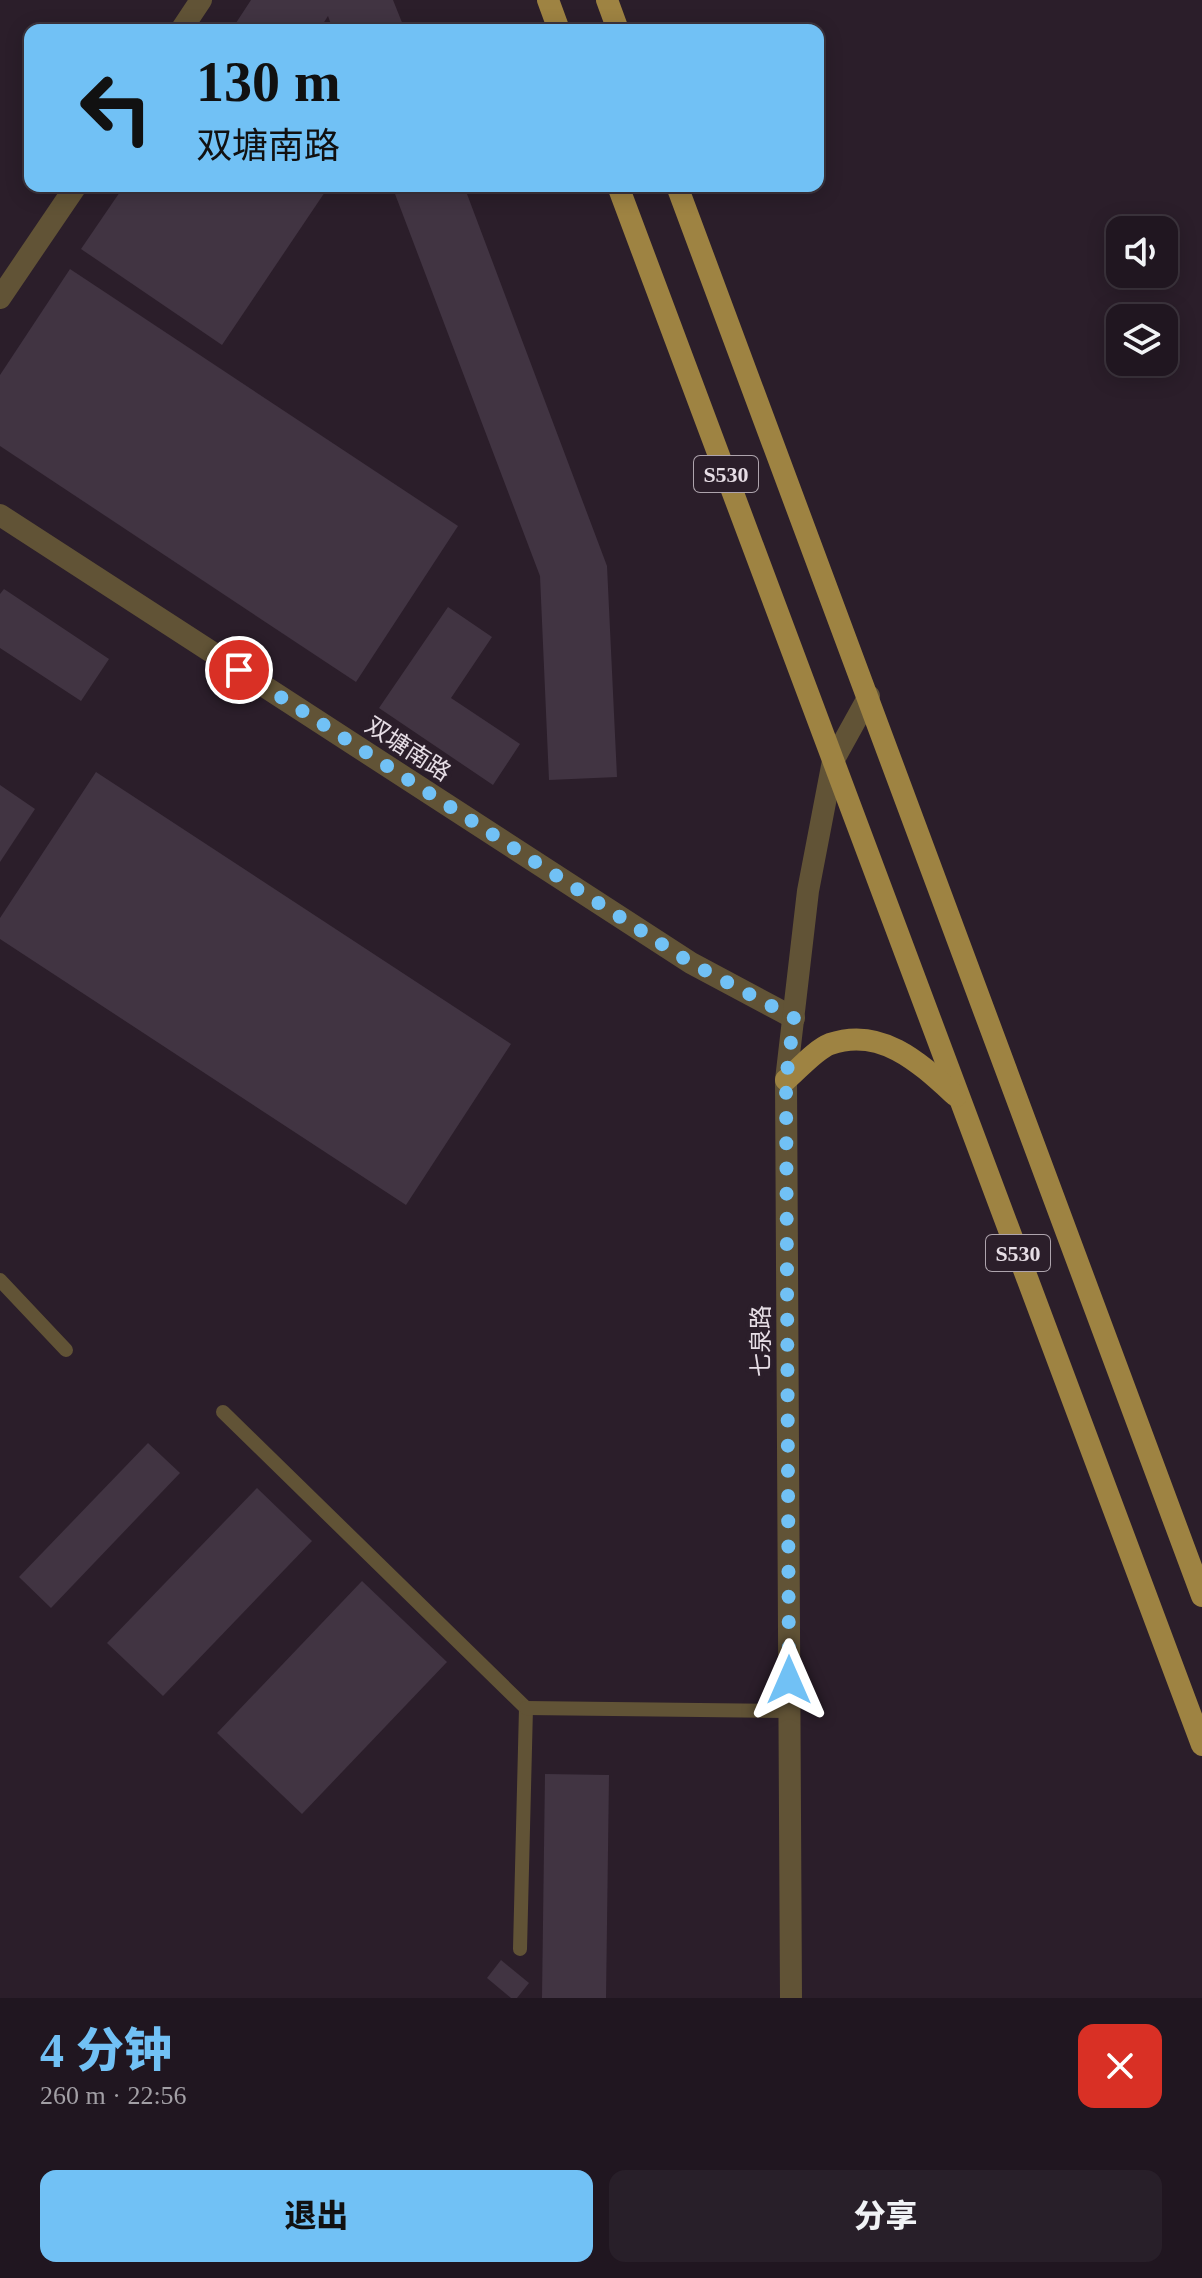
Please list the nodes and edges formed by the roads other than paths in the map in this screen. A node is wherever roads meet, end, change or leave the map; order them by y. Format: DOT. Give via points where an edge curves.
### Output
graph roads {
  1 [pos="201,0"];
  2 [pos="548,0"];
  3 [pos="607,0"];
  4 [pos="185,24"];
  5 [pos="557,24"];
  6 [pos="616,24"];
  7 [pos="72,192"];
  8 [pos="620,192"];
  9 [pos="679,192"];
  10 [pos="0,298"];
  11 [pos="0,515"];
  12 [pos="869,696"];
  13 [pos="833,761"];
  14 [pos="794,1018"];
  15 [pos="786,1080"];
  16 [pos="960,1100"];
  17 [pos="0,1280"];
  18 [pos="66,1350"];
  19 [pos="223,1412"];
  20 [pos="1202,1596"];
  21 [pos="526,1708"];
  22 [pos="789,1711"];
  23 [pos="1202,1745"];
  24 [pos="520,1949"];
  25 [pos="791,1998"];
  1 -- 4 [label="street"];
  2 -- 5 [label="main road"];
  3 -- 6 [label="main road"];
  7 -- 10 [label="street"];
  8 -- 13 [label="main road, S530"];
  9 -- 12 [label="main road, S530"];
  11 -- 14 [label="street, 双塘南路" via="691,963"];
  12 -- 13 [label="street, 七泉路"];
  12 -- 20 [label="main road, S530"];
  13 -- 14 [label="street, 七泉路" via="808,891"];
  13 -- 16 [label="main road, S530"];
  14 -- 15 [label="street, 七泉路"];
  15 -- 16 [label="main road" via="828,1044 872,1038 917,1060"];
  15 -- 22 [label="street, 七泉路"];
  16 -- 23 [label="main road, S530"];
  17 -- 18 [label="lane"];
  19 -- 21 [label="lane"];
  21 -- 22 [label="lane"];
  21 -- 24 [label="lane"];
  22 -- 25 [label="street, 七泉路"];
}
